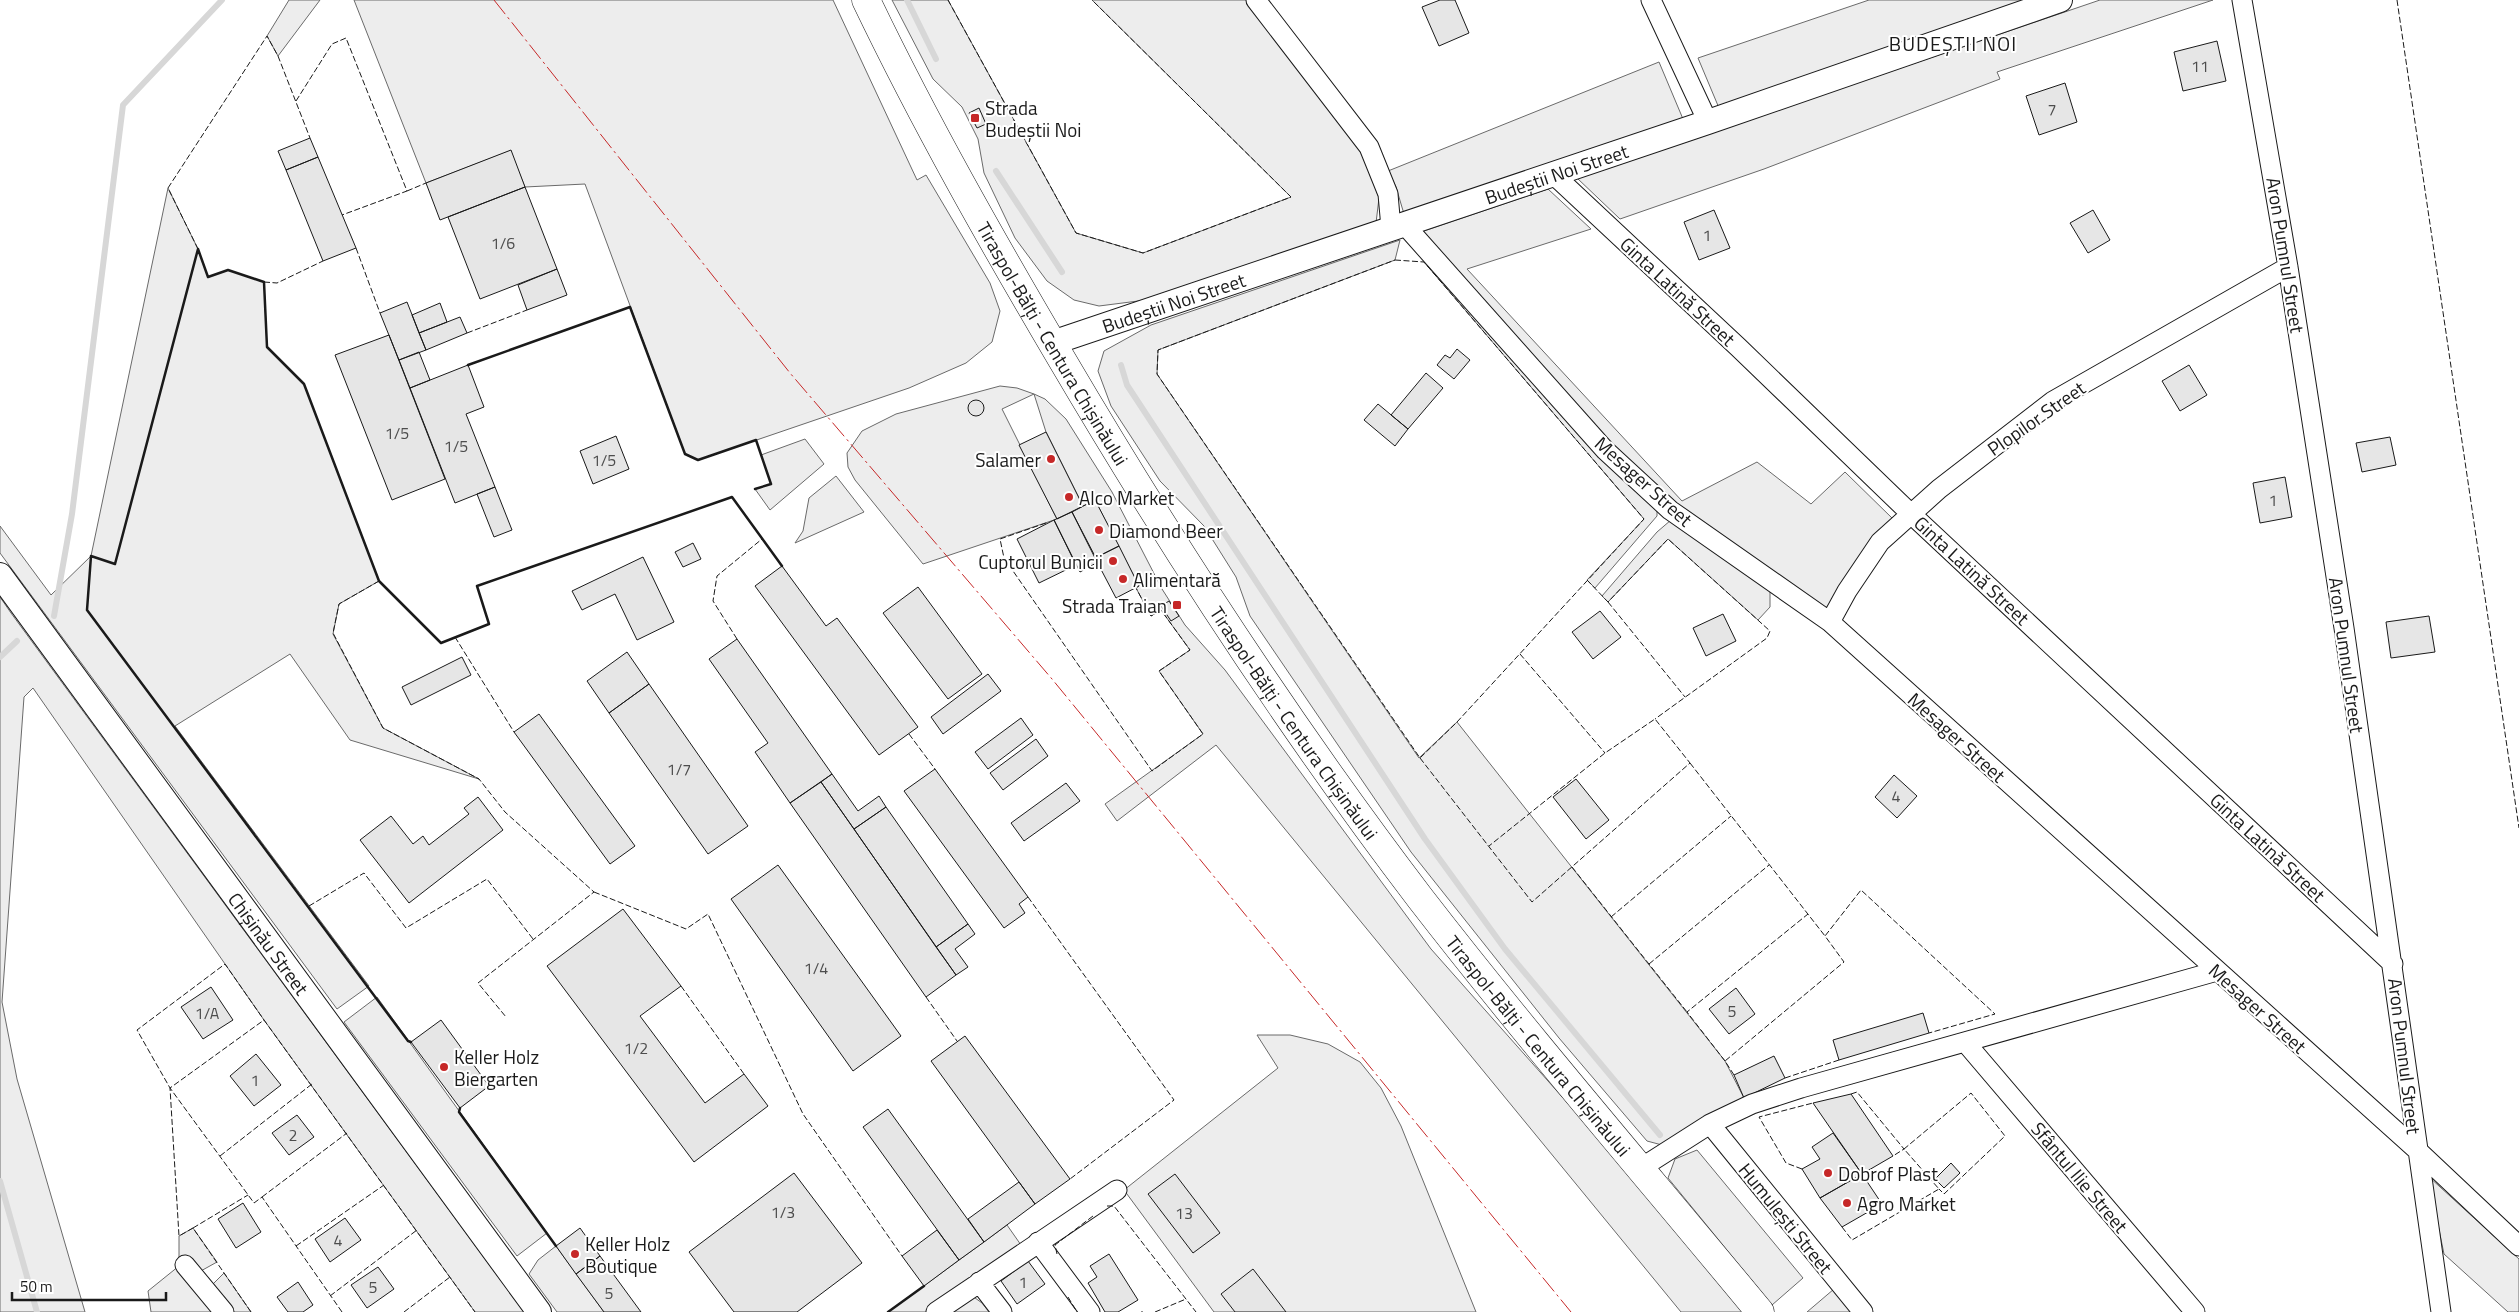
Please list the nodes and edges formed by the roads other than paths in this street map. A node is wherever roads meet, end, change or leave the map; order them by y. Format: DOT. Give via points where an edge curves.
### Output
graph roads {
  1 [pos="866,0"];
  2 [pos="1256,0"];
  3 [pos="1651,0"];
  4 [pos="2060,0"];
  5 [pos="2242,0"];
  6 [pos="1708,122"];
  7 [pos="1553,174"];
  8 [pos="1397,226"];
  9 [pos="2288,267"];
  10 [pos="1052,343"];
  11 [pos="1910,513"];
  12 [pos="0,575"];
  13 [pos="1830,622"];
  14 [pos="2393,964"];
  15 [pos="2217,971"];
  16 [pos="1965,1042"];
  17 [pos="1710,1124"];
  18 [pos="2417,1150"];
  19 [pos="1641,1168"];
  20 [pos="1117,1190"];
  21 [pos="1038,1242"];
  22 [pos="2519,1246"];
  23 [pos="186,1265"];
  24 [pos="979,1282"];
  25 [pos="224,1312"];
  26 [pos="538,1312"];
  27 [pos="936,1312"];
  28 [pos="1002,1312"];
  29 [pos="1090,1312"];
  30 [pos="1760,1312"];
  31 [pos="1863,1312"];
  32 [pos="2195,1312"];
  33 [pos="2441,1312"];
  1 -- 10 [label="highway, Tiraspol-Bălţi - Centura Chișinăului" via="910,92 976,214"];
  2 -- 8 [label="street" via="1368,147 1388,194"];
  3 -- 6 [label="street"];
  4 -- 6 [label="street, Budeștii Noi Street"];
  5 -- 9 [label="street, Aron Pumnul Street"];
  6 -- 7 [label="street, Budeștii Noi Street"];
  7 -- 8 [label="street, Budeștii Noi Street"];
  7 -- 11 [label="street, Ginta Latină Street"];
  8 -- 10 [label="street, Budeștii Noi Street"];
  8 -- 13 [label="street, Mesager Street" via="1605,450 1670,510"];
  9 -- 11 [label="street, Plopilor Street" via="2054,401"];
  9 -- 14 [label="street, Aron Pumnul Street"];
  10 -- 19 [label="highway, Tiraspol-Bălţi - Centura Chișinăului" via="1189,568 1324,766 1425,904"];
  11 -- 13 [label="street, Plopilor Street" via="1880,542 1846,591"];
  11 -- 14 [label="street, Ginta Latină Street"];
  12 -- 26 [label="street, Chișinău Street"];
  13 -- 15 [label="street, Mesager Street"];
  14 -- 18 [label="street, Aron Pumnul Street"];
  15 -- 16 [label="street"];
  15 -- 18 [label="street, Mesager Street"];
  16 -- 17 [label="street" via="1801,1088 1752,1104"];
  16 -- 32 [label="street, Sfântul Ilie Street"];
  17 -- 19 [label="street"];
  17 -- 31 [label="street, Humulești Street"];
  18 -- 22 [label="street, Mesager Street"];
  18 -- 33 [label="street, Aron Pumnul Street"];
  19 -- 30 [label="highway, Tiraspol-Bălţi - Centura Chișinăului"];
  20 -- 21 [label="street"];
  21 -- 24 [label="street"];
  21 -- 29 [label="street"];
  23 -- 25 [label="street"];
  24 -- 27 [label="street"];
  24 -- 28 [label="street"];
}
